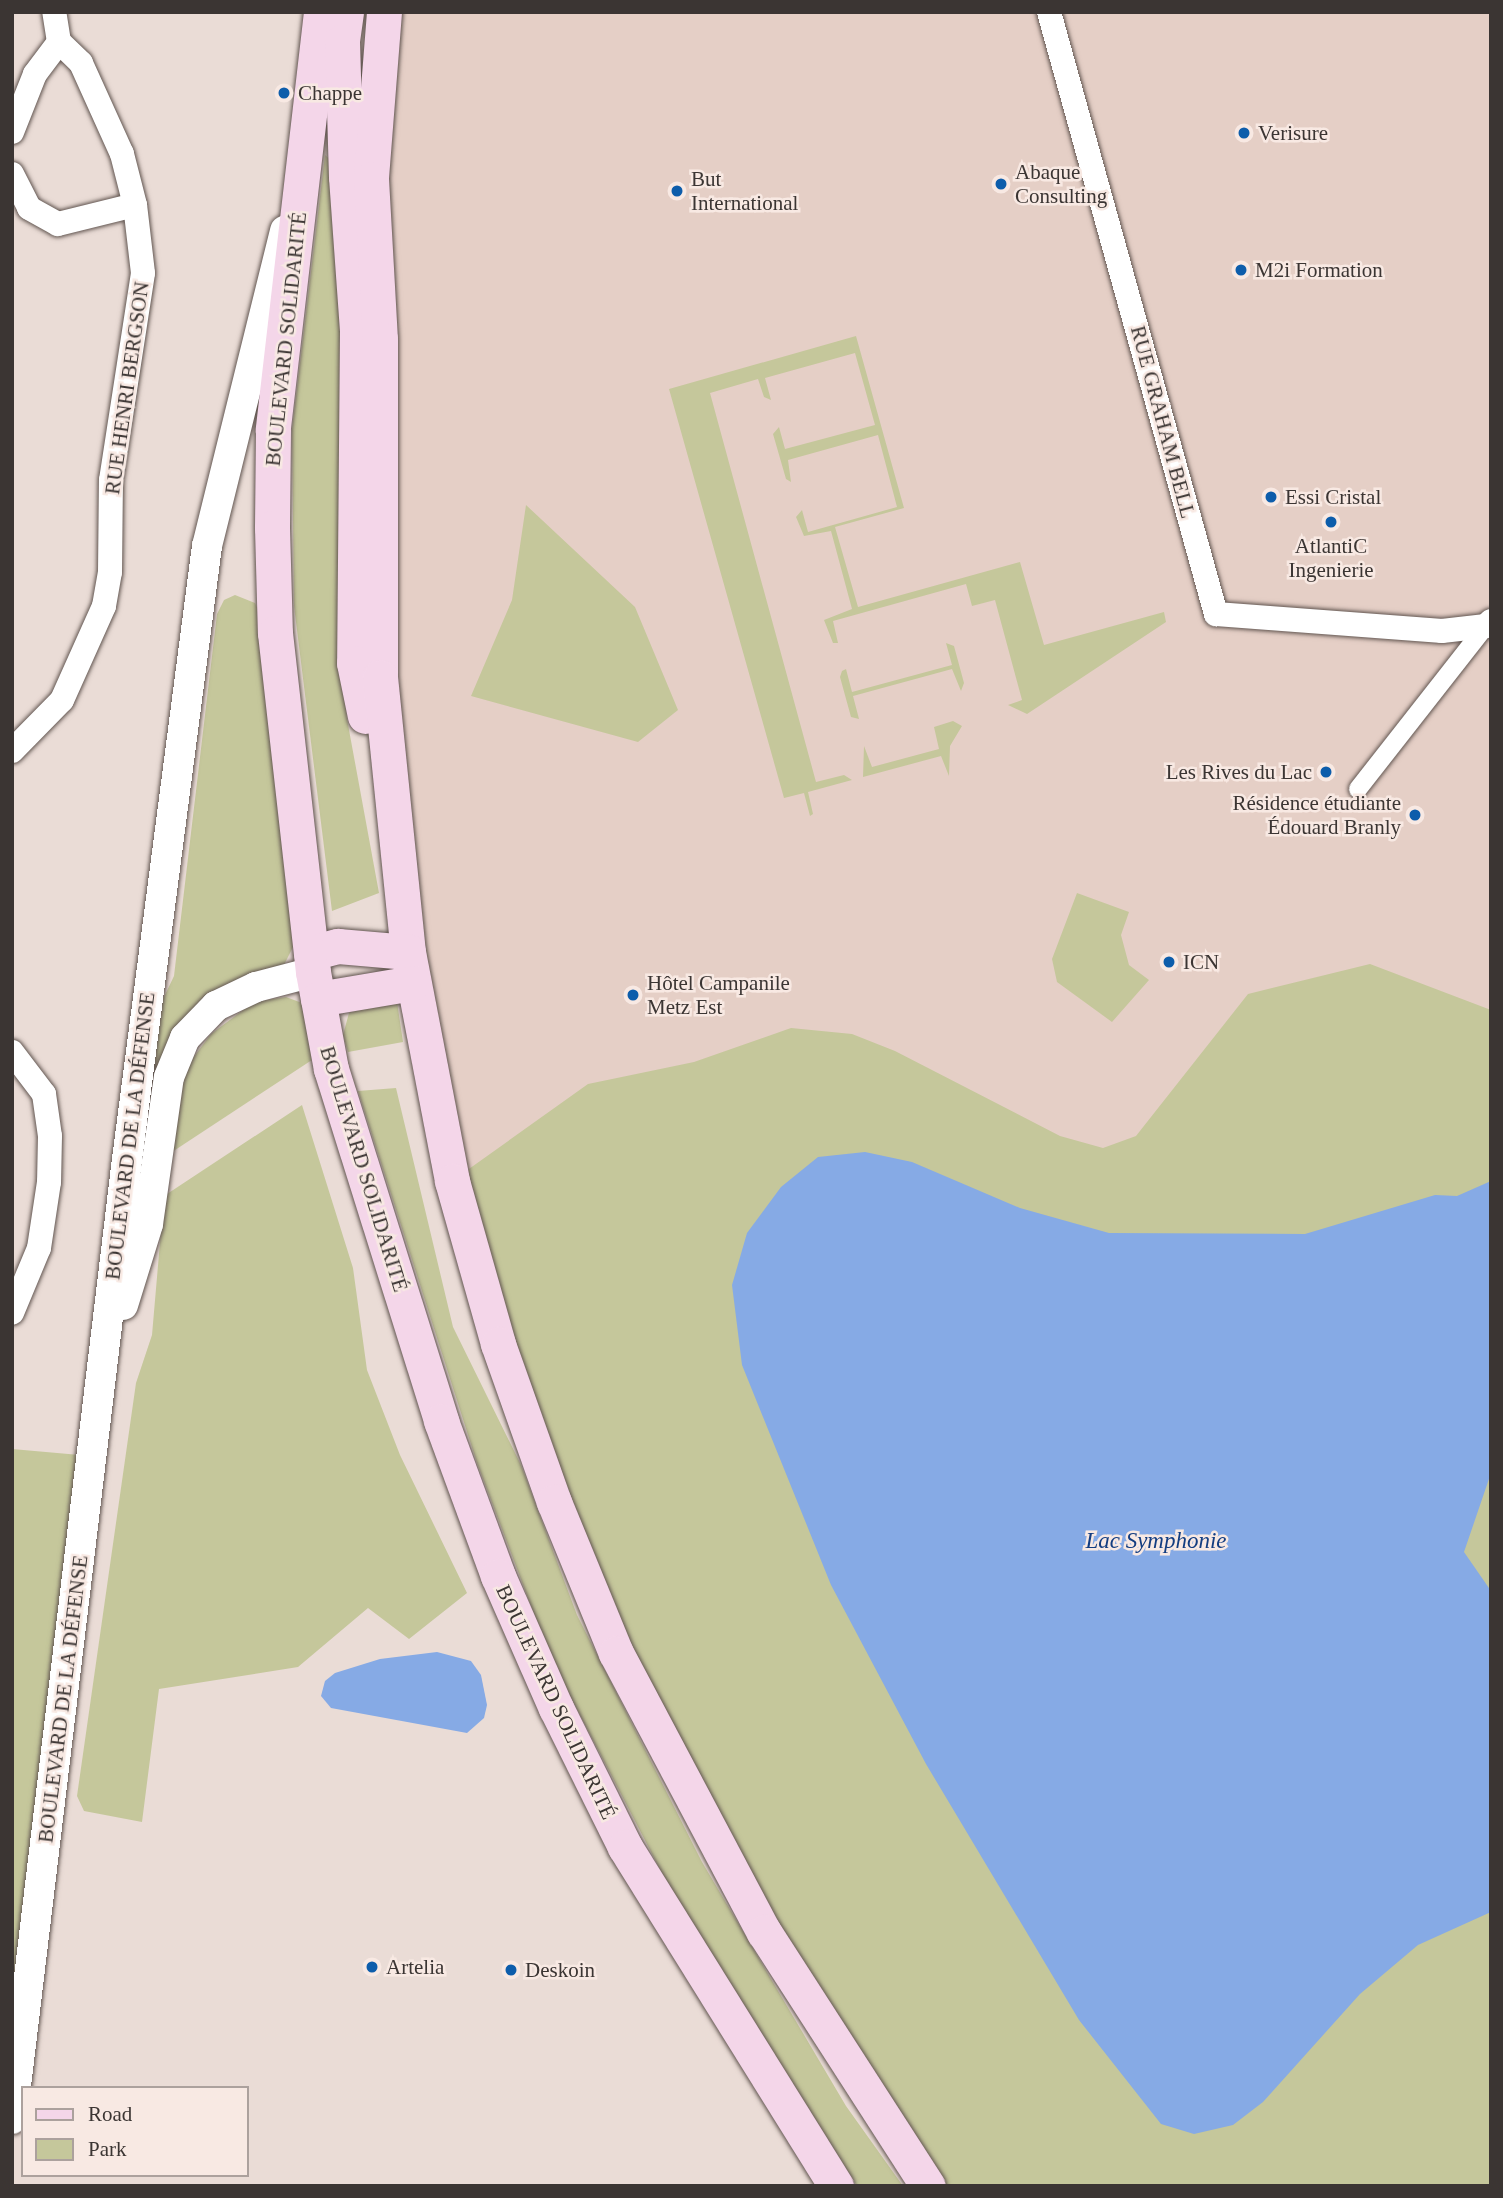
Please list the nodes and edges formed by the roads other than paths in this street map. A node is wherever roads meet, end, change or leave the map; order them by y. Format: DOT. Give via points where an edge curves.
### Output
graph roads {
  1 [pos="54,12"];
  2 [pos="321,12"];
  3 [pos="346,12"];
  4 [pos="384,12"];
  5 [pos="1049,12"];
  6 [pos="59,42"];
  7 [pos="12,132"];
  8 [pos="303,163"];
  9 [pos="12,174"];
  10 [pos="135,205"];
  11 [pos="1489,623"];
  12 [pos="12,751"];
  13 [pos="1359,789"];
  14 [pos="397,870"];
  15 [pos="410,967"];
  16 [pos="314,975"];
  17 [pos="12,1052"];
  18 [pos="12,1313"];
  19 [pos="100,1381"];
  20 [pos="12,2119"];
  21 [pos="836,2186"];
  22 [pos="928,2186"];
  1 -- 6 [label="street"];
  2 -- 8 [label="main road, BOULEVARD SOLIDARITÉ"];
  3 -- 14 [label="main road" via="342,43 346,177 357,331 354,663"];
  4 -- 14 [label="main road" via="371,179 380,339 379,650"];
  5 -- 11 [label="street, RUE GRAHAM BELL" via="1216,614 1443,631"];
  6 -- 7 [label="street" via="35,74"];
  6 -- 10 [label="street, RUE HENRI BERGSON" via="81,63 122,154"];
  8 -- 16 [label="main road, BOULEVARD SOLIDARITÉ" via="273,430 272,528 275,633"];
  8 -- 19 [label="street, BOULEVARD DE LA DÉFENSE" via="259,324 207,546"];
  9 -- 10 [label="street" via="29,208 58,224"];
  10 -- 12 [label="street, RUE HENRI BERGSON" via="143,273 111,480 110,572 104,606 62,700"];
  11 -- 13 [label="street"];
  14 -- 15 [label="main road"];
  15 -- 16 [label="main road"];
  15 -- 16 [label="main road" via="338,946"];
  15 -- 22 [label="main road" via="452,1181 498,1344 554,1502 616,1653 764,1932"];
  16 -- 19 [label="street" via="256,987 216,1006 184,1038 169,1077 148,1224"];
  16 -- 21 [label="main road, BOULEVARD SOLIDARITÉ" via="331,1069 441,1422 503,1588 625,1847"];
  17 -- 18 [label="street" via="44,1094 50,1136 49,1182 39,1248"];
  19 -- 20 [label="street, BOULEVARD DE LA DÉFENSE"];
}
